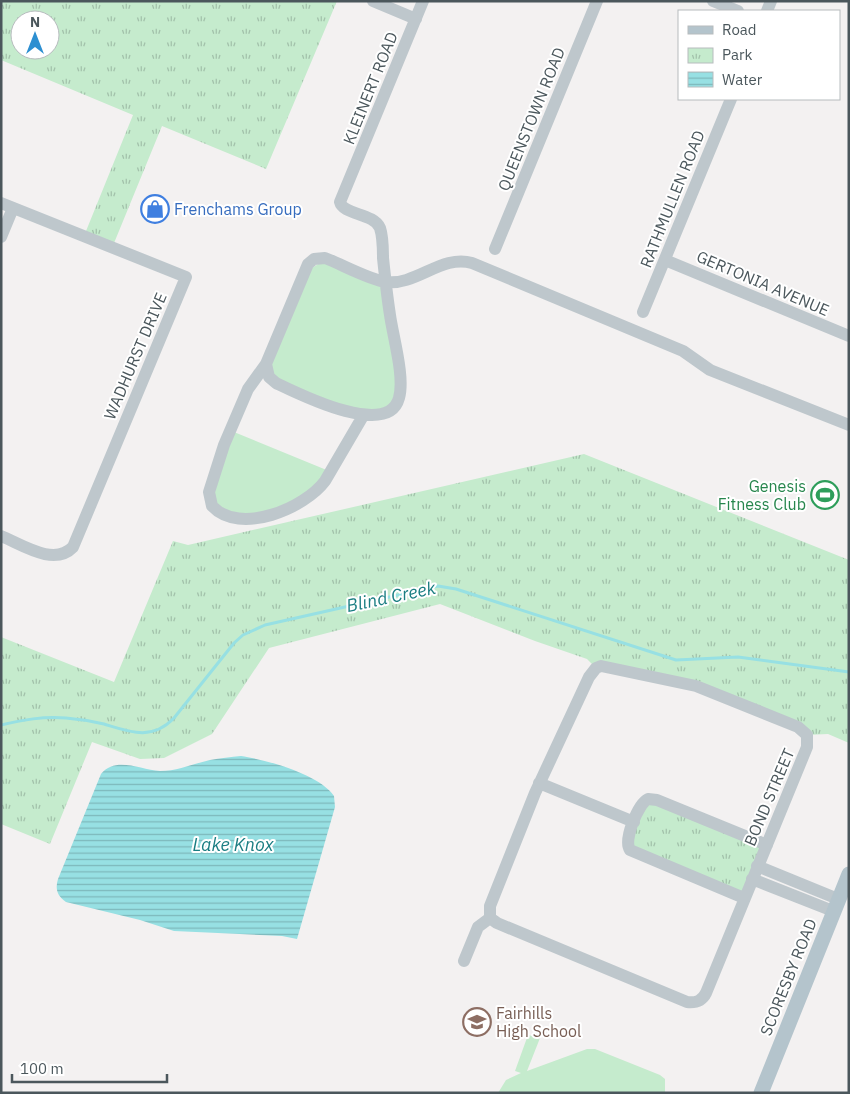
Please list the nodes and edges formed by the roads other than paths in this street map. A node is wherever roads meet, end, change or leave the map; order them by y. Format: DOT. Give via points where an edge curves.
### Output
graph roads {
  1 [pos="373,1"];
  2 [pos="423,1"];
  3 [pos="597,1"];
  4 [pos="713,1"];
  5 [pos="736,10"];
  6 [pos="416,19"];
  7 [pos="730,100"];
  8 [pos="7,205"];
  9 [pos="1,237"];
  10 [pos="495,249"];
  11 [pos="664,260"];
  12 [pos="386,282"];
  13 [pos="642,312"];
  14 [pos="849,336"];
  15 [pos="266,364"];
  16 [pos="363,416"];
  17 [pos="849,425"];
  18 [pos="1,536"];
  19 [pos="539,783"];
  20 [pos="634,822"];
  21 [pos="767,845"];
  22 [pos="758,866"];
  23 [pos="849,874"];
  24 [pos="752,879"];
  25 [pos="744,898"];
  26 [pos="836,905"];
  27 [pos="490,918"];
  28 [pos="464,961"];
  29 [pos="765,1092"];
  1 -- 6 [label="street"];
  2 -- 6 [label="street, KLEINERT ROAD"];
  3 -- 10 [label="street, QUEENSTOWN ROAD"];
  4 -- 5 [label="street"];
  6 -- 12 [label="street, KLEINERT ROAD" via="340,202 341,207 372,220 380,229"];
  7 -- 11 [label="street, RATHMULLEN ROAD"];
  8 -- 9 [label="street, WADHURST DRIVE"];
  8 -- 18 [label="street, WADHURST DRIVE" via="186,277 73,547 61,555 51,555"];
  11 -- 13 [label="street, RATHMULLEN ROAD"];
  11 -- 14 [label="street, GERTONIA AVENUE"];
  12 -- 15 [label="street" via="325,258 311,261"];
  12 -- 16 [label="street" via="400,396 391,411"];
  12 -- 17 [label="street" via="402,280 452,262 472,263 683,351 710,370"];
  15 -- 16 [label="street" via="269,377 276,383 330,407"];
  15 -- 16 [label="street" via="248,389 210,486 210,502 220,513 235,518 258,518 288,509 310,497 325,481"];
  19 -- 20 [label="street"];
  19 -- 21 [label="street, BOND STREET" via="596,668 607,666 696,686 798,727 807,735 807,747"];
  19 -- 27 [label="street, BOND STREET" via="490,906"];
  20 -- 21 [label="street" via="643,802 654,799"];
  20 -- 25 [label="street" via="626,844 632,852"];
  21 -- 22 [label="street, BOND STREET"];
  22 -- 24 [label="street, BOND STREET"];
  22 -- 26 [label="street"];
  23 -- 26 [label="main road, SCORESBY ROAD"];
  24 -- 25 [label="street, BOND STREET"];
  24 -- 26 [label="street"];
  25 -- 27 [label="street, BOND STREET" via="705,995 702,1000 691,1002"];
  26 -- 29 [label="main road, SCORESBY ROAD"];
  27 -- 28 [label="street" via="478,927"];
}
